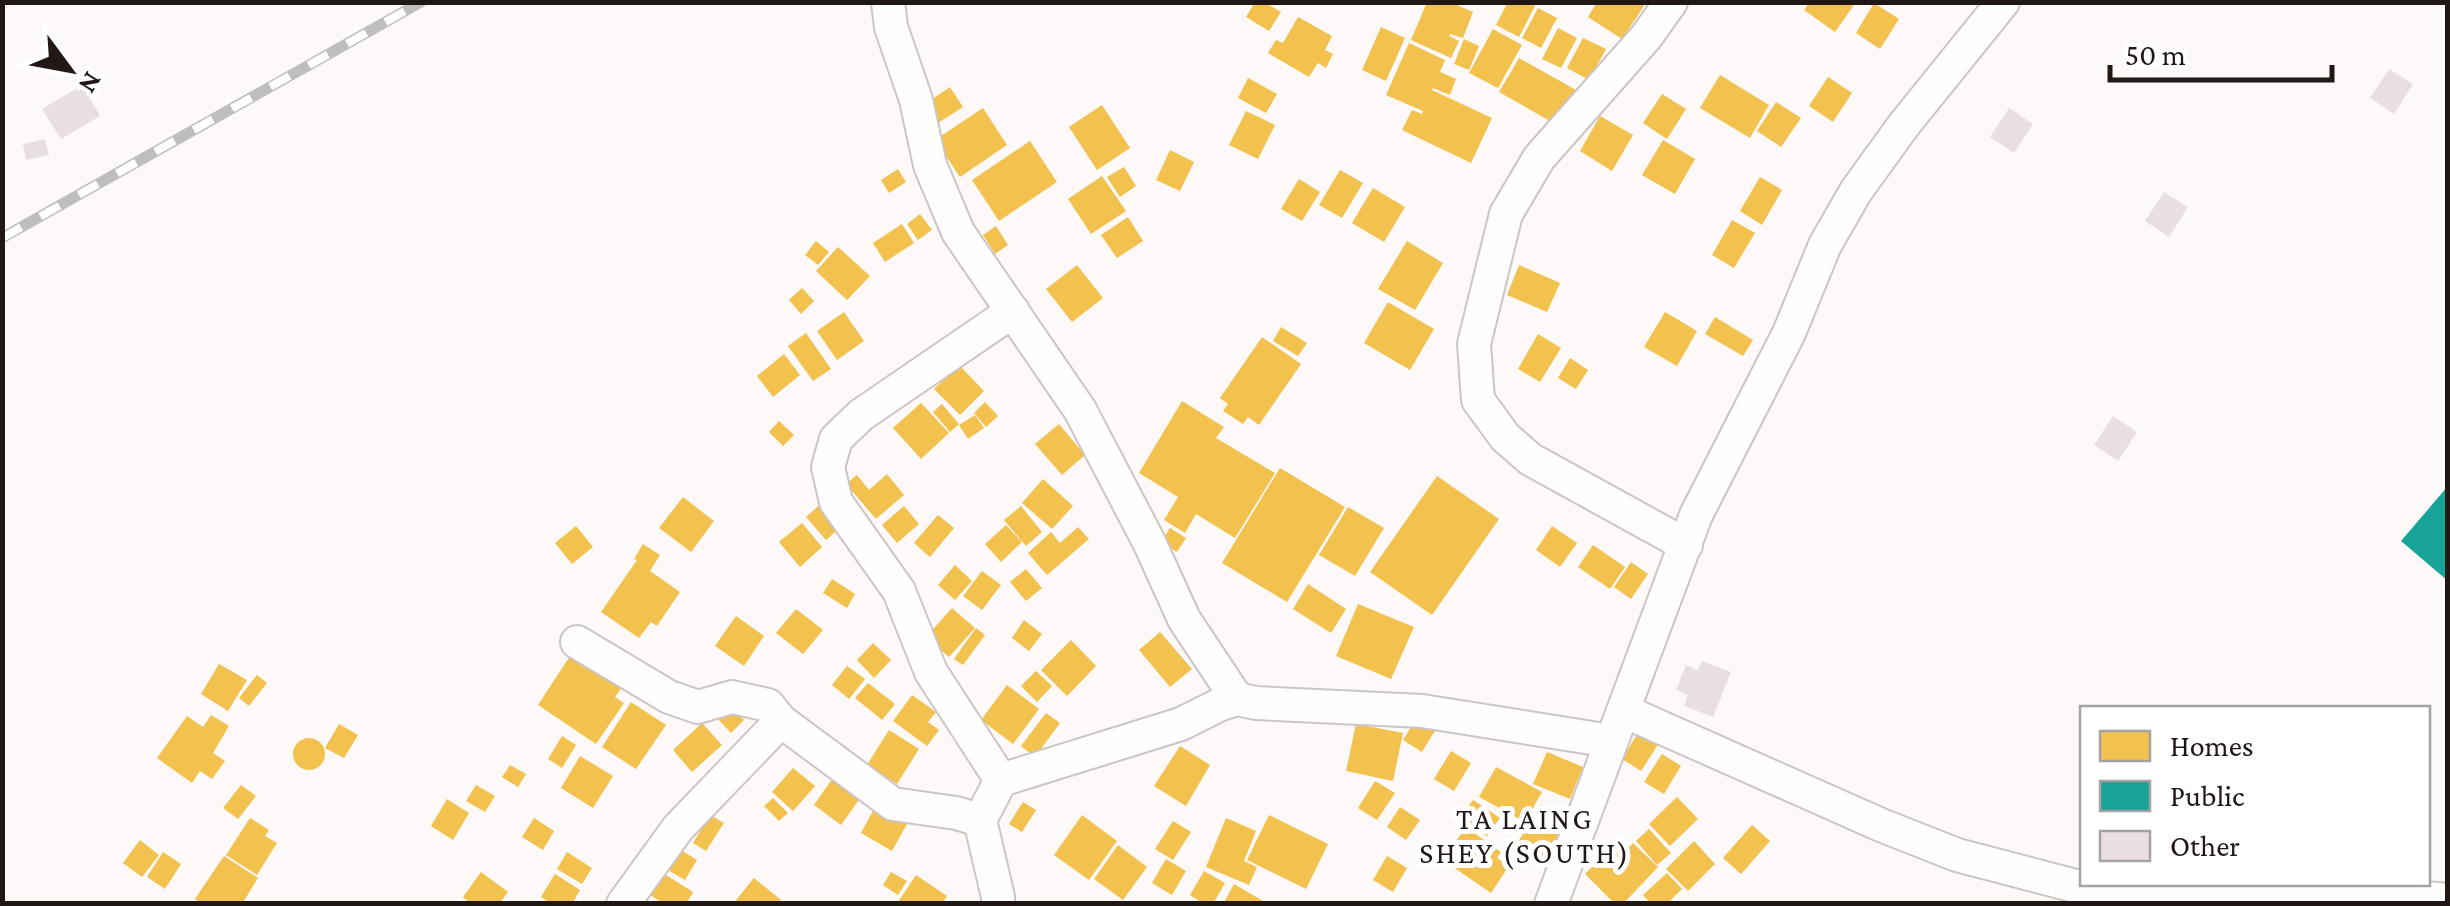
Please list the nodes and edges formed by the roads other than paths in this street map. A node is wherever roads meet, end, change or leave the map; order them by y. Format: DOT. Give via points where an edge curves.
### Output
graph roads {
  1 [pos="888,2"];
  2 [pos="1671,2"];
  3 [pos="2003,2"];
  4 [pos="1012,312"];
  5 [pos="1686,545"];
  6 [pos="577,642"];
  7 [pos="1237,699"];
  8 [pos="782,721"];
  9 [pos="1617,726"];
  10 [pos="1001,780"];
  11 [pos="980,820"];
  12 [pos="2448,900"];
  13 [pos="623,904"];
  14 [pos="998,904"];
  15 [pos="1551,904"];
  1 -- 4 [label="street" via="930,165 958,232"];
  2 -- 5 [label="street" via="1530,172 1506,214 1474,344 1478,400 1505,437 1530,458"];
  3 -- 5 [label="street" via="1856,191"];
  4 -- 7 [label="street" via="1080,410 1184,619"];
  4 -- 10 [label="street" via="861,415 836,439 828,467 836,502 899,591 931,672"];
  5 -- 9 [label="street"];
  6 -- 8 [label="street" via="669,697 698,707 732,698 768,706"];
  7 -- 9 [label="street"];
  7 -- 10 [label="street" via="1180,724"];
  8 -- 11 [label="street" via="892,804"];
  8 -- 13 [label="street" via="678,828"];
  9 -- 12 [label="street" via="1942,849 2106,894 2334,890"];
  9 -- 15 [label="street"];
  10 -- 11 [label="street"];
  11 -- 14 [label="street"];
}
